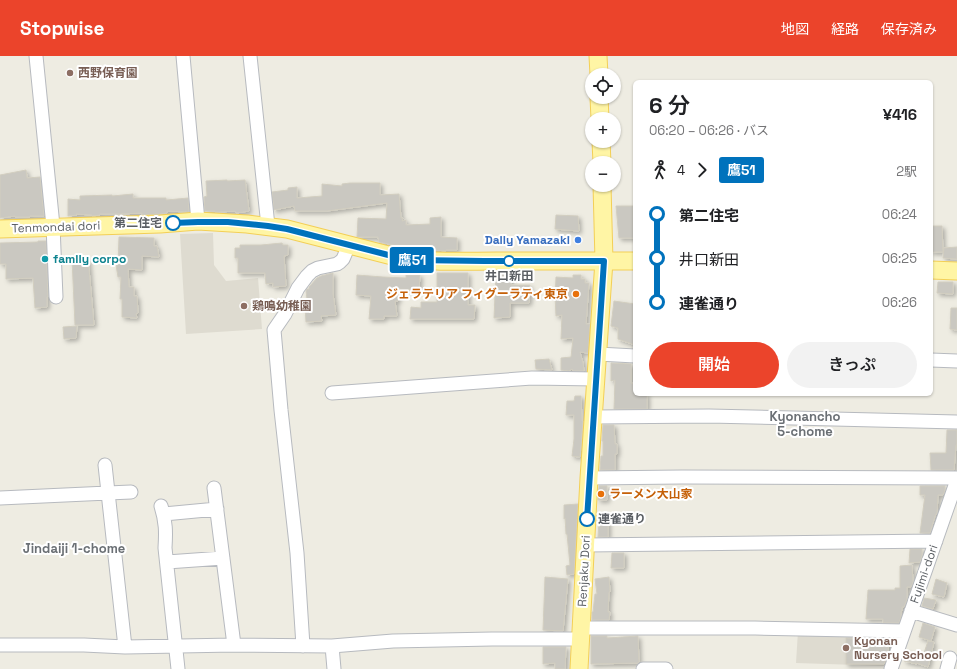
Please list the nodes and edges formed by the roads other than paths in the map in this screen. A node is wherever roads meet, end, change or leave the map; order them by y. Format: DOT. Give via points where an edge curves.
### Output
graph roads {
  1 [pos="36,56"];
  2 [pos="183,56"];
  3 [pos="250,56"];
  4 [pos="598,56"];
  5 [pos="598,68"];
  6 [pos="602,192"];
  7 [pos="198,222"];
  8 [pos="53,226"];
  9 [pos="268,226"];
  10 [pos="0,229"];
  11 [pos="349,245"];
  12 [pos="604,261"];
  13 [pos="633,261"];
  14 [pos="933,270"];
  15 [pos="957,271"];
  16 [pos="56,296"];
  17 [pos="598,354"];
  18 [pos="633,356"];
  19 [pos="933,360"];
  20 [pos="957,361"];
  21 [pos="596,379"];
  22 [pos="332,393"];
  23 [pos="594,417"];
  24 [pos="957,422"];
  25 [pos="105,465"];
  26 [pos="589,478"];
  27 [pos="956,484"];
  28 [pos="214,488"];
  29 [pos="131,492"];
  30 [pos="108,493"];
  31 [pos="0,498"];
  32 [pos="217,509"];
  33 [pos="936,541"];
  34 [pos="586,545"];
  35 [pos="223,558"];
  36 [pos="167,562"];
  37 [pos="911,611"];
  38 [pos="957,625"];
  39 [pos="904,631"];
  40 [pos="580,634"];
  41 [pos="0,645"];
  42 [pos="234,645"];
  43 [pos="175,646"];
  44 [pos="303,646"];
  45 [pos="332,646"];
  46 [pos="125,647"];
  47 [pos="178,669"];
  48 [pos="334,669"];
  49 [pos="579,669"];
  50 [pos="643,669"];
  51 [pos="666,669"];
  52 [pos="890,669"];
  1 -- 8 [label="street"];
  2 -- 7 [label="street"];
  3 -- 9 [label="street"];
  4 -- 5 [label="main road"];
  6 -- 12 [label="main road, Renjaku Dori"];
  7 -- 8 [label="main road, Tenmondai dori"];
  7 -- 9 [label="main road, Tenmondai dori"];
  8 -- 10 [label="main road, Tenmondai dori"];
  8 -- 16 [label="street"];
  9 -- 11 [label="main road, Tenmondai dori"];
  11 -- 12 [label="main road, Tenmondai dori" via="413,260"];
  11 -- 44 [label="street" via="340,262 318,268 307,276 274,330 297,553"];
  12 -- 13 [label="main road, Tenmondai dori"];
  12 -- 17 [label="main road, Renjaku Dori"];
  14 -- 15 [label="main road"];
  17 -- 18 [label="street"];
  17 -- 21 [label="main road, Renjaku Dori"];
  19 -- 20 [label="street"];
  21 -- 22 [label="street" via="532,378"];
  21 -- 23 [label="main road, Renjaku Dori"];
  23 -- 24 [label="street" via="709,416"];
  23 -- 26 [label="main road, Renjaku Dori"];
  25 -- 30 [label="street"];
  26 -- 27 [label="street" via="682,477"];
  26 -- 34 [label="main road, Renjaku Dori"];
  27 -- 33 [label="street, Fujimi-dori"];
  28 -- 32 [label="street"];
  29 -- 30 [label="street"];
  30 -- 31 [label="street"];
  30 -- 46 [label="street"];
  32 -- 35 [label="street"];
  32 -- 36 [label="street" via="162,510"];
  33 -- 34 [label="street"];
  33 -- 37 [label="street, Fujimi-dori"];
  34 -- 40 [label="main road, Renjaku Dori"];
  35 -- 36 [label="street"];
  35 -- 42 [label="street"];
  36 -- 43 [label="street"];
  37 -- 38 [label="street"];
  37 -- 39 [label="street, Fujimi-dori"];
  39 -- 40 [label="street" via="755,628"];
  39 -- 52 [label="street, Fujimi-dori"];
  40 -- 45 [label="street" via="393,641"];
  40 -- 49 [label="main road, Renjaku Dori"];
  41 -- 46 [label="street"];
  42 -- 43 [label="street"];
  42 -- 44 [label="street"];
  43 -- 46 [label="street"];
  43 -- 47 [label="street"];
  44 -- 45 [label="street"];
  45 -- 48 [label="street"];
  50 -- 51 [label="street"];
}
